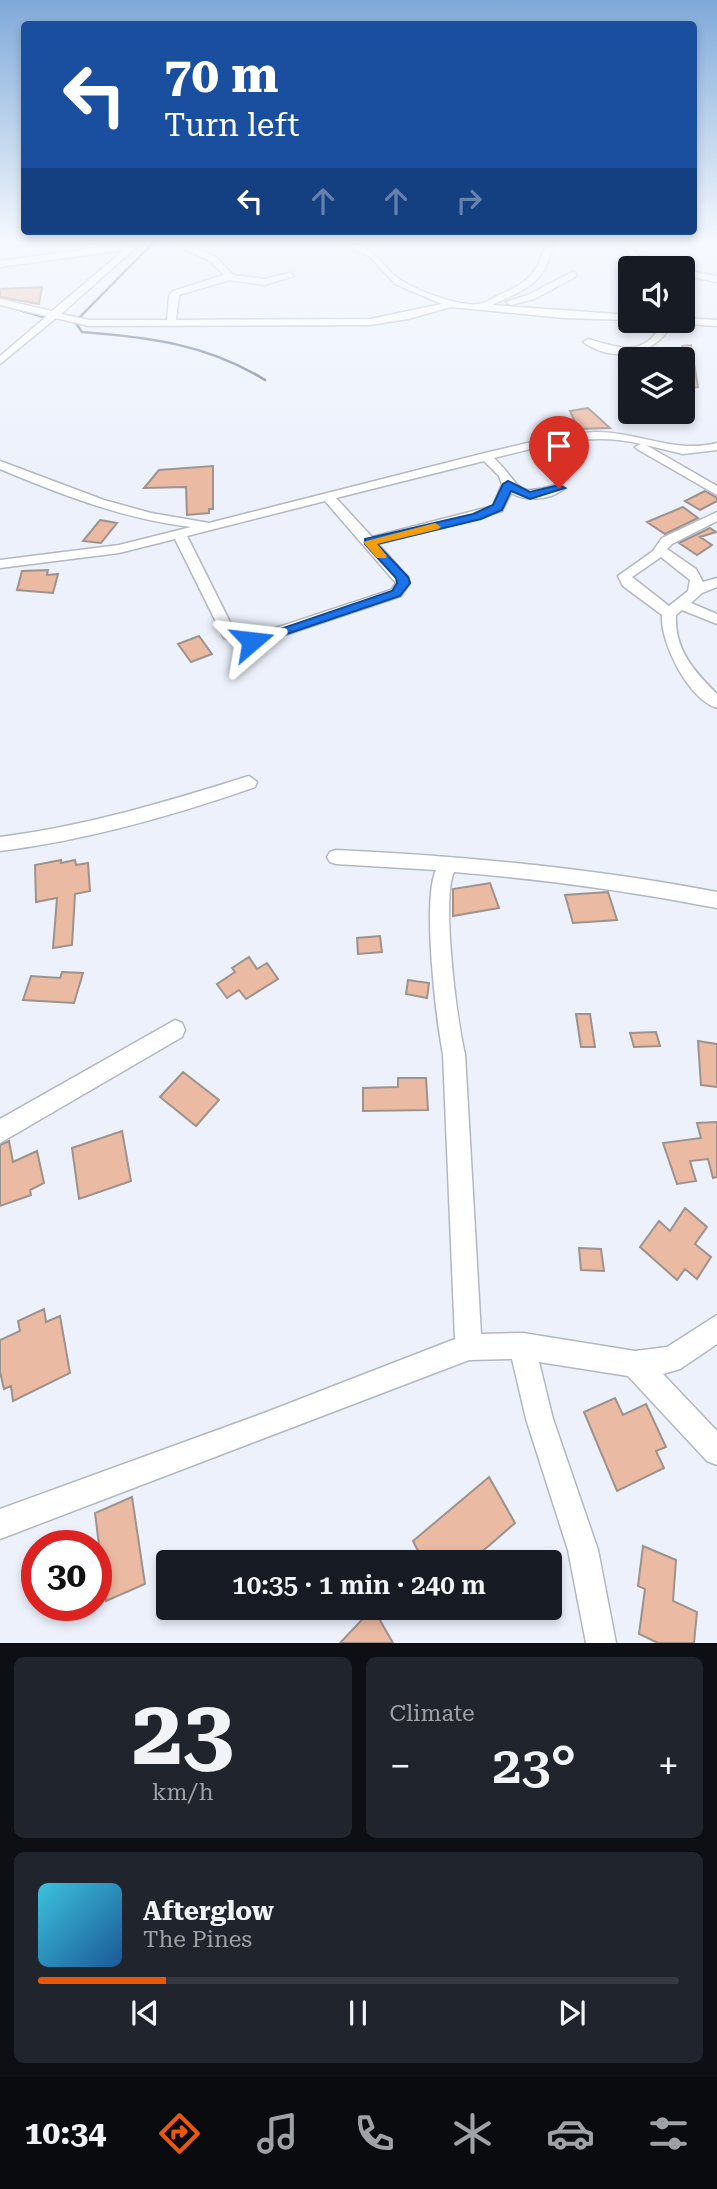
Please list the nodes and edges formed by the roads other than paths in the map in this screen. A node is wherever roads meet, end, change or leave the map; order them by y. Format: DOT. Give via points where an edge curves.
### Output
graph roads {
  1 [pos="50,320"];
  2 [pos="79,320"];
  3 [pos="381,320"];
  4 [pos="171,322"];
  5 [pos="695,322"];
  6 [pos="717,323"];
  7 [pos="663,333"];
  8 [pos="588,342"];
  9 [pos="0,361"];
  10 [pos="625,437"];
  11 [pos="717,446"];
  12 [pos="485,456"];
  13 [pos="0,465"];
  14 [pos="508,484"];
  15 [pos="559,488"];
  16 [pos="717,491"];
  17 [pos="329,498"];
  18 [pos="717,516"];
  19 [pos="215,526"];
  20 [pos="180,535"];
  21 [pos="369,542"];
  22 [pos="660,552"];
  23 [pos="0,564"];
  24 [pos="717,582"];
  25 [pos="696,590"];
  26 [pos="675,608"];
  27 [pos="717,619"];
  28 [pos="717,703"];
  29 [pos="249,782"];
  30 [pos="0,844"];
  31 [pos="337,857"];
  32 [pos="448,864"];
  33 [pos="717,900"];
  34 [pos="175,1030"];
  35 [pos="0,1132"];
  36 [pos="717,1328"];
  37 [pos="523,1346"];
  38 [pos="469,1347"];
  39 [pos="635,1364"];
  40 [pos="717,1451"];
  41 [pos="0,1525"];
  42 [pos="601,1643"];
  1 -- 9 [label="street"];
  2 -- 4 [label="street"];
  3 -- 4 [label="street"];
  5 -- 6 [label="street"];
  7 -- 8 [label="street" via="659,341 641,350"];
  10 -- 11 [label="street" via="692,452"];
  10 -- 12 [label="street" via="566,437"];
  10 -- 16 [label="street"];
  12 -- 14 [label="street"];
  12 -- 17 [label="street"];
  13 -- 19 [label="street" via="106,507"];
  14 -- 15 [label="street" via="530,496"];
  14 -- 21 [label="street" via="498,508"];
  17 -- 19 [label="street"];
  17 -- 21 [label="street"];
  18 -- 22 [label="street" via="667,541"];
  19 -- 20 [label="street"];
  20 -- 21 [label="street" via="229,635 252,641 396,593 403,583 401,577"];
  20 -- 23 [label="street" via="93,554"];
  22 -- 25 [label="street" via="691,572"];
  22 -- 26 [label="street" via="625,576 628,583"];
  24 -- 25 [label="street"];
  25 -- 26 [label="street"];
  26 -- 27 [label="street"];
  26 -- 28 [label="street" via="667,625 673,648"];
  29 -- 30 [label="street" via="102,827"];
  31 -- 32 [label="street"];
  32 -- 33 [label="street" via="644,886"];
  32 -- 38 [label="street" via="441,879 439,909 454,1054"];
  34 -- 35 [label="street"];
  36 -- 39 [label="street" via="671,1360"];
  37 -- 38 [label="street"];
  37 -- 39 [label="street"];
  37 -- 42 [label="street" via="530,1392 580,1539"];
  38 -- 41 [label="street"];
  39 -- 40 [label="street"];
}
